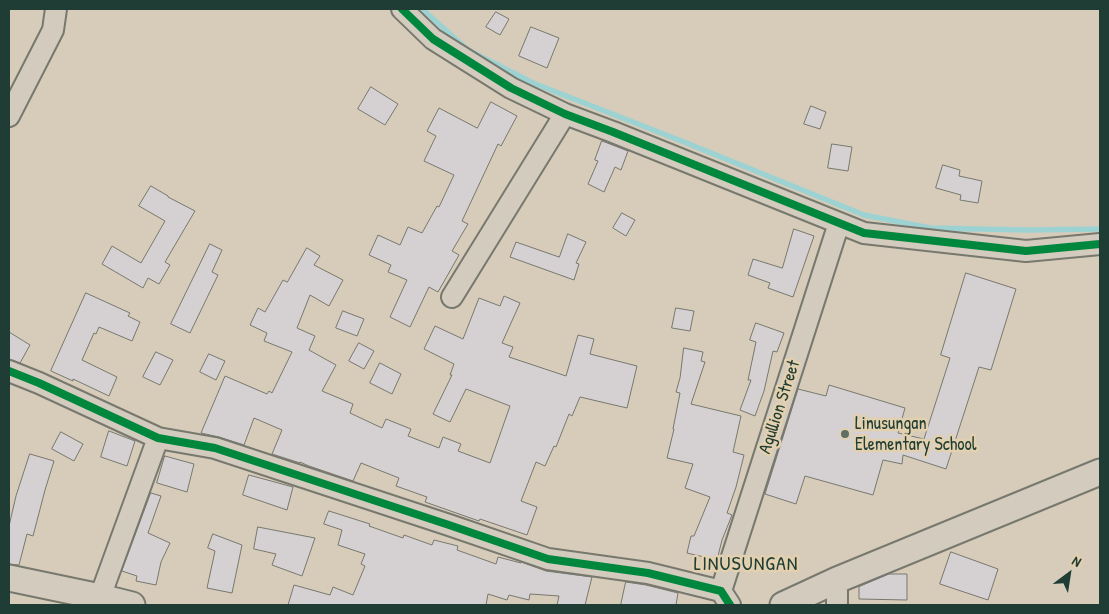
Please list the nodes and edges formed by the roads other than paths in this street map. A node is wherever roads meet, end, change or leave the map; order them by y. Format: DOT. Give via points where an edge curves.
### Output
graph roads {
  1 [pos="56,9"];
  2 [pos="402,9"];
  3 [pos="565,114"];
  4 [pos="9,116"];
  5 [pos="839,223"];
  6 [pos="1100,244"];
  7 [pos="452,296"];
  8 [pos="9,371"];
  9 [pos="158,438"];
  10 [pos="1100,472"];
  11 [pos="9,578"];
  12 [pos="837,580"];
  13 [pos="100,597"];
  14 [pos="726,598"];
  15 [pos="132,605"];
  16 [pos="783,605"];
  17 [pos="837,605"];
  1 -- 4 [label="street" via="53,30"];
  2 -- 3 [label="street" via="433,39 511,88"];
  3 -- 5 [label="street"];
  3 -- 7 [label="street"];
  5 -- 6 [label="street" via="864,233 1026,252"];
  5 -- 14 [label="street, Agullion Street"];
  8 -- 9 [label="street"];
  9 -- 13 [label="street"];
  9 -- 14 [label="street" via="215,448 548,559 648,573"];
  10 -- 12 [label="street"];
  11 -- 13 [label="street"];
  12 -- 16 [label="street"];
  12 -- 17 [label="street"];
  13 -- 15 [label="street"];
}
